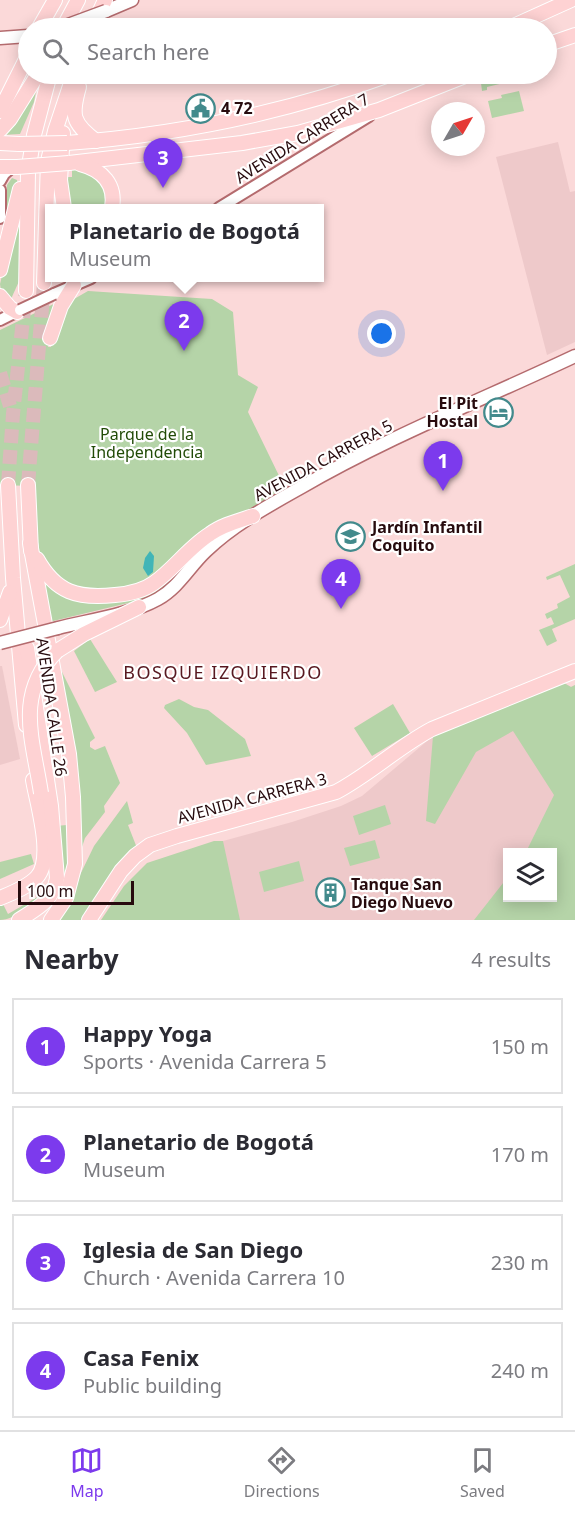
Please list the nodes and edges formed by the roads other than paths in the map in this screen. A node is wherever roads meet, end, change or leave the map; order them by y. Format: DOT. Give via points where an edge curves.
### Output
graph roads {
  1 [pos="55,0"];
  2 [pos="78,0"];
  3 [pos="132,0"];
  4 [pos="571,0"];
  5 [pos="105,5"];
  6 [pos="45,18"];
  7 [pos="68,18"];
  8 [pos="81,18"];
  9 [pos="531,18"];
  10 [pos="575,35"];
  11 [pos="18,37"];
  12 [pos="0,38"];
  13 [pos="557,41"];
  14 [pos="18,75"];
  15 [pos="32,84"];
  16 [pos="47,84"];
  17 [pos="71,84"];
  18 [pos="80,84"];
  19 [pos="359,84"];
  20 [pos="445,84"];
  21 [pos="65,103"];
  22 [pos="379,110"];
  23 [pos="0,111"];
  24 [pos="0,130"];
  25 [pos="34,135"];
  26 [pos="96,141"];
  27 [pos="0,143"];
  28 [pos="72,163"];
  29 [pos="10,167"];
  30 [pos="0,182"];
  31 [pos="0,190"];
  32 [pos="47,204"];
  33 [pos="64,204"];
  34 [pos="113,204"];
  35 [pos="226,204"];
  36 [pos="0,218"];
  37 [pos="45,252"];
  38 [pos="0,270"];
  39 [pos="44,283"];
  40 [pos="67,287"];
  41 [pos="26,291"];
  42 [pos="0,296"];
  43 [pos="18,311"];
  44 [pos="0,320"];
  45 [pos="50,338"];
  46 [pos="575,356"];
  47 [pos="8,485"];
  48 [pos="28,485"];
  49 [pos="253,516"];
  50 [pos="10,527"];
  51 [pos="30,543"];
  52 [pos="13,578"];
  53 [pos="140,607"];
  54 [pos="0,620"];
  55 [pos="0,643"];
  56 [pos="575,670"];
  57 [pos="50,852"];
  58 [pos="70,884"];
  59 [pos="1,898"];
  60 [pos="19,920"];
  61 [pos="34,920"];
  62 [pos="51,920"];
  63 [pos="89,920"];
  1 -- 6 [label="main road"];
  2 -- 7 [label="main road"];
  3 -- 5 [label="main road"];
  4 -- 9 [label="main road"];
  5 -- 8 [label="main road, bridge"];
  10 -- 13 [label="main road"];
  11 -- 12 [label="main road"];
  14 -- 23 [label="main road"];
  15 -- 24 [label="main road"];
  16 -- 25 [label="main road"];
  17 -- 21 [label="main road"];
  18 -- 26 [label="main road" via="75,119"];
  19 -- 26 [label="main road" via="273,110 188,128"];
  20 -- 22 [label="main road, AVENIDA CARRERA 7"];
  21 -- 32 [label="main road" via="48,161"];
  21 -- 33 [label="main road" via="60,180"];
  22 -- 28 [label="main road" via="273,138"];
  22 -- 35 [label="street, AVENIDA CARRERA 7"];
  25 -- 38 [label="main road"];
  25 -- 41 [label="main road" via="27,182"];
  26 -- 27 [label="main road, bridge"];
  28 -- 29 [label="main road, bridge"];
  28 -- 34 [label="main road" via="96,169 107,179 114,194"];
  29 -- 30 [label="street"];
  31 -- 36 [label="street"];
  37 -- 39 [label="main road"];
  40 -- 43 [label="street, bridge"];
  40 -- 45 [label="main road"];
  42 -- 43 [label="main road"];
  43 -- 44 [label="street"];
  46 -- 49 [label="main road, AVENIDA CARRERA 5" via="345,463"];
  47 -- 50 [label="main road, AVENIDA CALLE 26"];
  48 -- 51 [label="main road, AVENIDA CALLE 26"];
  49 -- 51 [label="main road" via="211,532 154,583 123,594 85,597 61,588 45,572"];
  49 -- 53 [label="main road, AVENIDA CARRERA 5" via="205,551 167,593"];
  50 -- 52 [label="main road, AVENIDA CALLE 26"];
  50 -- 57 [label="main road, AVENIDA CALLE 26"];
  51 -- 58 [label="main road, AVENIDA CALLE 26" via="35,600 74,847"];
  52 -- 54 [label="main road"];
  52 -- 57 [label="main road, AVENIDA CALLE 26" via="26,730"];
  53 -- 55 [label="main road, AVENIDA CARRERA 5, bridge"];
  53 -- 57 [label="main road, bridge" via="57,651 39,672 30,702 30,722"];
  56 -- 63 [label="main road, AVENIDA CARRERA 3" via="432,729 336,792 150,845 121,871"];
  57 -- 59 [label="main road, AVENIDA CALLE 26" via="33,880"];
  57 -- 60 [label="main road, AVENIDA CALLE 26" via="57,878 54,893"];
  58 -- 61 [label="main road" via="58,901"];
  58 -- 62 [label="main road"];
}
